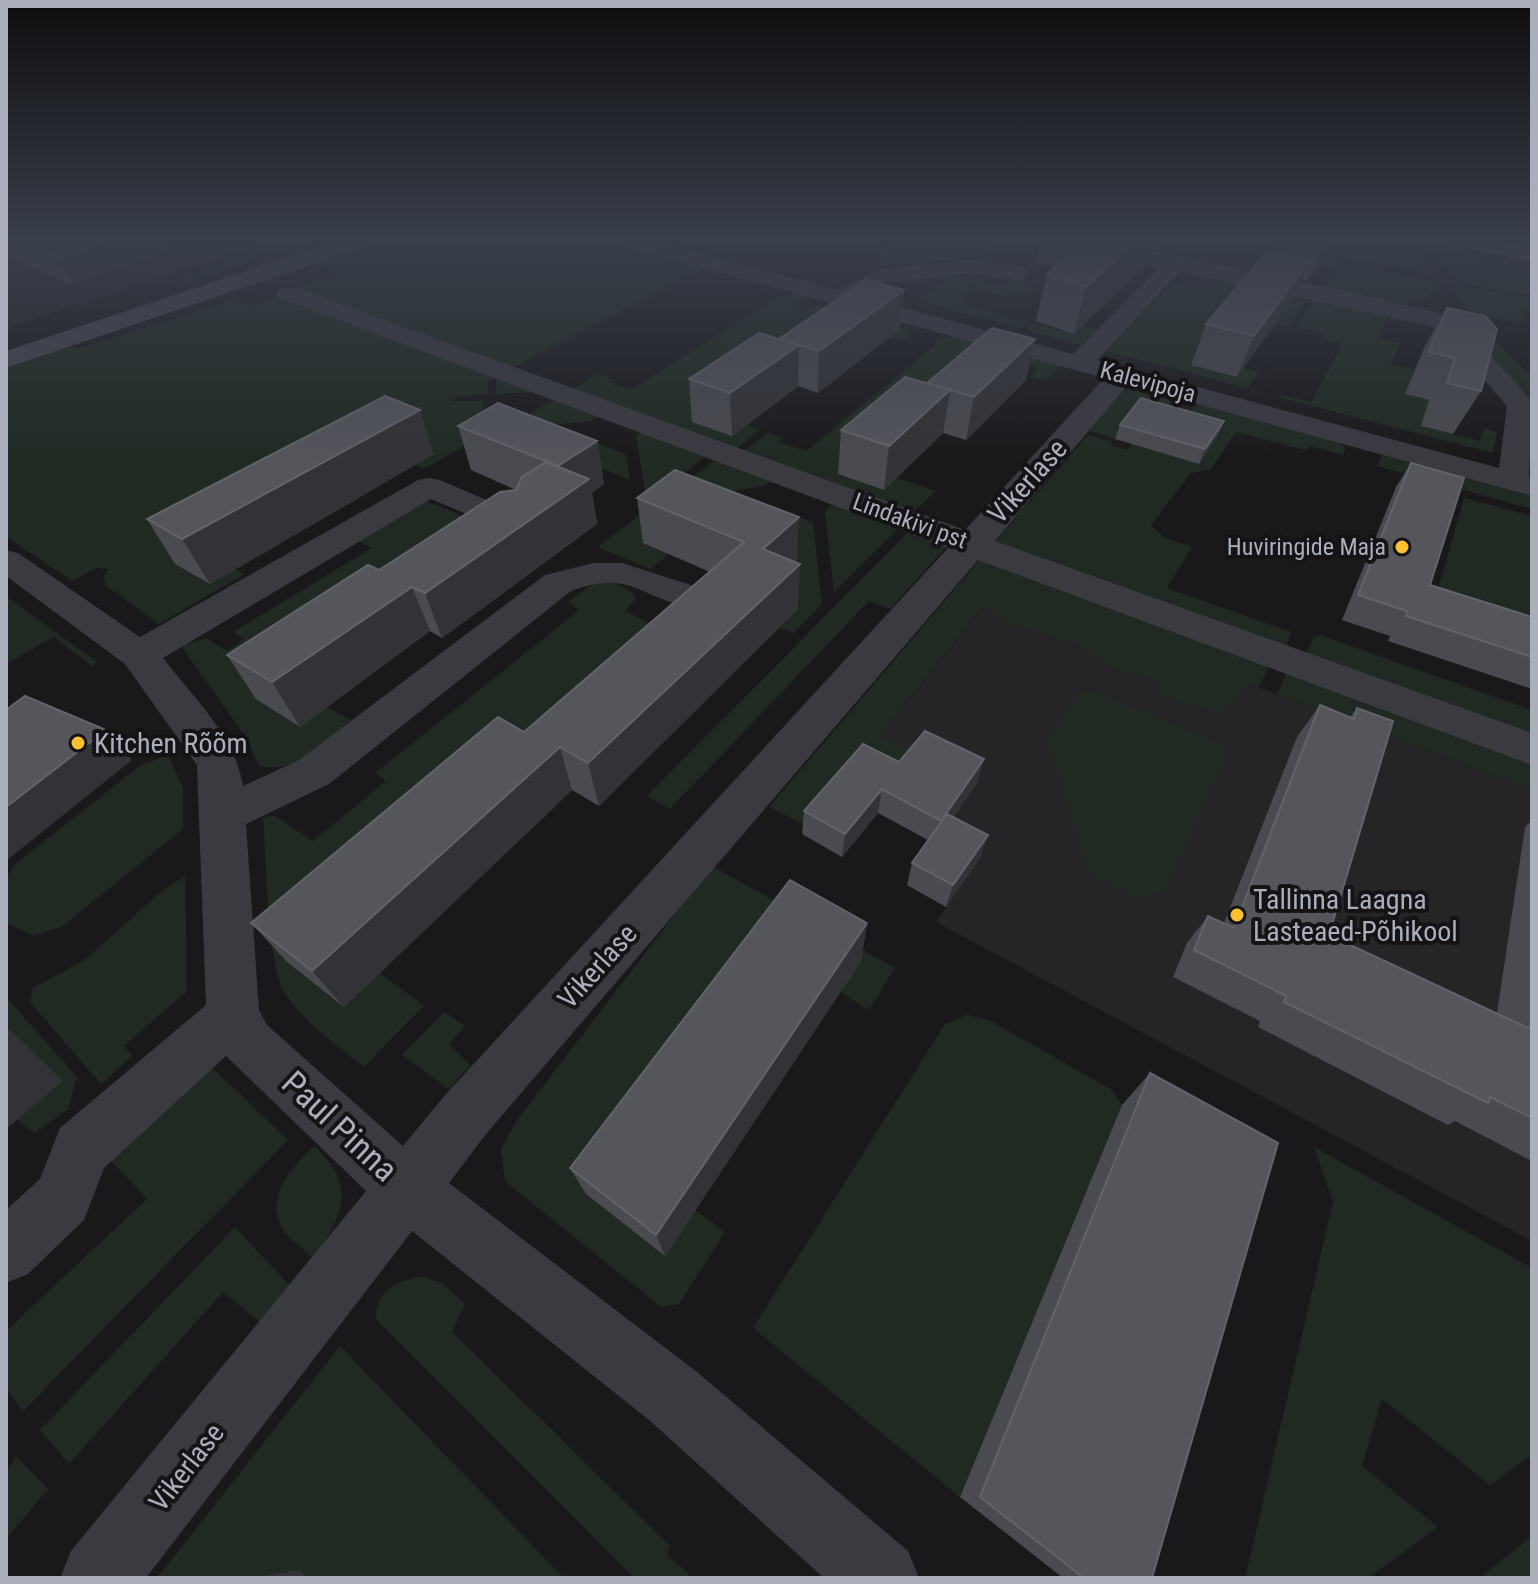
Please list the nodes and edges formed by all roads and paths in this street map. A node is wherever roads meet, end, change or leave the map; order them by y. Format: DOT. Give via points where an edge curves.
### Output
graph roads {
  1 [pos="109,313"];
  2 [pos="145,313"];
  3 [pos="342,313"];
  4 [pos="896,313"];
  5 [pos="1128,313"];
  6 [pos="1415,313"];
  7 [pos="6,347"];
  8 [pos="6,360"];
  9 [pos="1079,363"];
  10 [pos="1122,375"];
  11 [pos="1522,484"];
  12 [pos="514,524"];
  13 [pos="971,544"];
  14 [pos="6,560"];
  15 [pos="684,595"];
  16 [pos="139,655"];
  17 [pos="1532,749"];
  18 [pos="223,815"];
  19 [pos="233,1015"];
  20 [pos="407,1189"];
  21 [pos="6,1252"];
  22 [pos="98,1578"];
  23 [pos="881,1578"];
  1 -- 7 [label="main road"];
  2 -- 8 [label="main road"];
  3 -- 13 [label="street, Lindakivi pst"];
  4 -- 9 [label="street, Kalevipoja"];
  5 -- 9 [label="street"];
  6 -- 11 [label="street" via="1456,332 1521,405"];
  9 -- 10 [label="street, Kalevipoja"];
  10 -- 11 [label="street, Kalevipoja"];
  10 -- 13 [label="street, Vikerlase"];
  12 -- 16 [label="street" via="429,487"];
  13 -- 17 [label="street, Lindakivi pst"];
  13 -- 20 [label="street, Vikerlase" via="466,1114"];
  14 -- 16 [label="street, Paul Pinna"];
  15 -- 18 [label="street" via="624,572 590,571 558,583 314,772"];
  16 -- 18 [label="street, Paul Pinna" via="218,765"];
  18 -- 19 [label="street, Paul Pinna"];
  19 -- 20 [label="street, Paul Pinna" via="248,1043"];
  19 -- 21 [label="street" via="81,1149 63,1199"];
  20 -- 22 [label="street, Vikerlase"];
  20 -- 23 [label="street, Paul Pinna" via="673,1396"];
}
